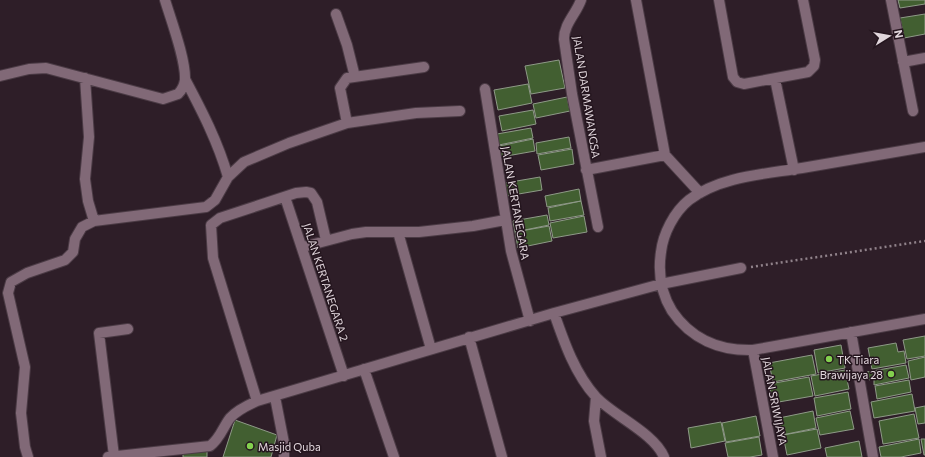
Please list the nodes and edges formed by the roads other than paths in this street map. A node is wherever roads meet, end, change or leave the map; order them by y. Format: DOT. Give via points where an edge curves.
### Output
graph roads {
  1 [pos="165,0"];
  2 [pos="581,0"];
  3 [pos="636,0"];
  4 [pos="719,0"];
  5 [pos="804,0"];
  6 [pos="891,0"];
  7 [pos="336,14"];
  8 [pos="925,58"];
  9 [pos="903,62"];
  10 [pos="424,67"];
  11 [pos="0,76"];
  12 [pos="355,77"];
  13 [pos="86,78"];
  14 [pos="775,78"];
  15 [pos="185,79"];
  16 [pos="485,89"];
  17 [pos="913,110"];
  18 [pos="460,111"];
  19 [pos="347,123"];
  20 [pos="925,147"];
  21 [pos="665,155"];
  22 [pos="586,170"];
  23 [pos="794,170"];
  24 [pos="228,176"];
  25 [pos="700,193"];
  26 [pos="285,196"];
  27 [pos="505,220"];
  28 [pos="94,221"];
  29 [pos="598,227"];
  30 [pos="398,232"];
  31 [pos="326,240"];
  32 [pos="302,247"];
  33 [pos="741,268"];
  34 [pos="661,284"];
  35 [pos="554,313"];
  36 [pos="925,320"];
  37 [pos="530,321"];
  38 [pos="128,329"];
  39 [pos="851,332"];
  40 [pos="469,337"];
  41 [pos="431,349"];
  42 [pos="753,350"];
  43 [pos="364,369"];
  44 [pos="344,376"];
  45 [pos="274,397"];
  46 [pos="596,397"];
  47 [pos="257,401"];
  48 [pos="172,454"];
  49 [pos="111,456"];
  50 [pos="28,457"];
  51 [pos="284,457"];
  52 [pos="394,457"];
  53 [pos="502,457"];
  54 [pos="602,457"];
  55 [pos="664,457"];
  56 [pos="773,457"];
  57 [pos="873,457"];
  1 -- 15 [label="street"];
  2 -- 22 [label="street, JALAN DARMAWANGSA" via="568,22 564,40"];
  3 -- 21 [label="street"];
  4 -- 14 [label="street" via="734,77 744,84"];
  5 -- 14 [label="street" via="814,66 808,72"];
  6 -- 9 [label="street"];
  7 -- 12 [label="street"];
  8 -- 9 [label="street"];
  9 -- 17 [label="street"];
  10 -- 12 [label="street"];
  11 -- 13 [label="street" via="46,68"];
  12 -- 19 [label="street" via="347,78 340,88"];
  13 -- 15 [label="street" via="163,99 178,94 184,86"];
  13 -- 28 [label="street" via="89,137 85,179"];
  14 -- 23 [label="street"];
  15 -- 24 [label="street" via="209,124"];
  16 -- 27 [label="street, JALAN KERTANEGARA"];
  18 -- 19 [label="street" via="416,113"];
  19 -- 24 [label="street" via="244,162"];
  20 -- 23 [label="street"];
  21 -- 22 [label="street, JALAN DARMAWANGSA"];
  21 -- 25 [label="street"];
  22 -- 29 [label="street"];
  23 -- 25 [label="street" via="743,178"];
  24 -- 28 [label="street" via="215,200 206,207"];
  25 -- 34 [label="street" via="689,200 669,227 659,264"];
  26 -- 31 [label="street" via="311,193 317,202"];
  26 -- 32 [label="street, JALAN KERTANEGARA 2"];
  26 -- 47 [label="street" via="220,218 211,225 213,258"];
  27 -- 30 [label="street" via="419,232"];
  27 -- 37 [label="street, JALAN KERTANEGARA"];
  28 -- 50 [label="street" via="82,227 75,239 73,252 65,260 27,273 11,282 8,293 25,367 21,414"];
  30 -- 31 [label="street" via="366,232"];
  30 -- 41 [label="street"];
  31 -- 32 [label="street"];
  32 -- 44 [label="street, JALAN KERTANEGARA 2"];
  33 -- 34 [label="street"];
  34 -- 35 [label="street"];
  34 -- 42 [label="street" via="671,309 689,330 712,344 725,348"];
  35 -- 37 [label="street"];
  35 -- 46 [label="street" via="569,353"];
  36 -- 39 [label="street"];
  37 -- 40 [label="street"];
  38 -- 49 [label="street" via="100,333"];
  39 -- 42 [label="street"];
  39 -- 57 [label="street"];
  40 -- 41 [label="street"];
  40 -- 53 [label="street"];
  41 -- 43 [label="street"];
  42 -- 56 [label="street, JALAN SRIWIJAYA"];
  43 -- 44 [label="street"];
  43 -- 52 [label="street"];
  44 -- 45 [label="street"];
  45 -- 47 [label="street"];
  45 -- 51 [label="street" via="284,443"];
  46 -- 54 [label="street" via="594,421"];
  46 -- 55 [label="street" via="641,432 659,448"];
  47 -- 48 [label="street" via="231,417 215,443"];
  48 -- 49 [label="street"];
}
